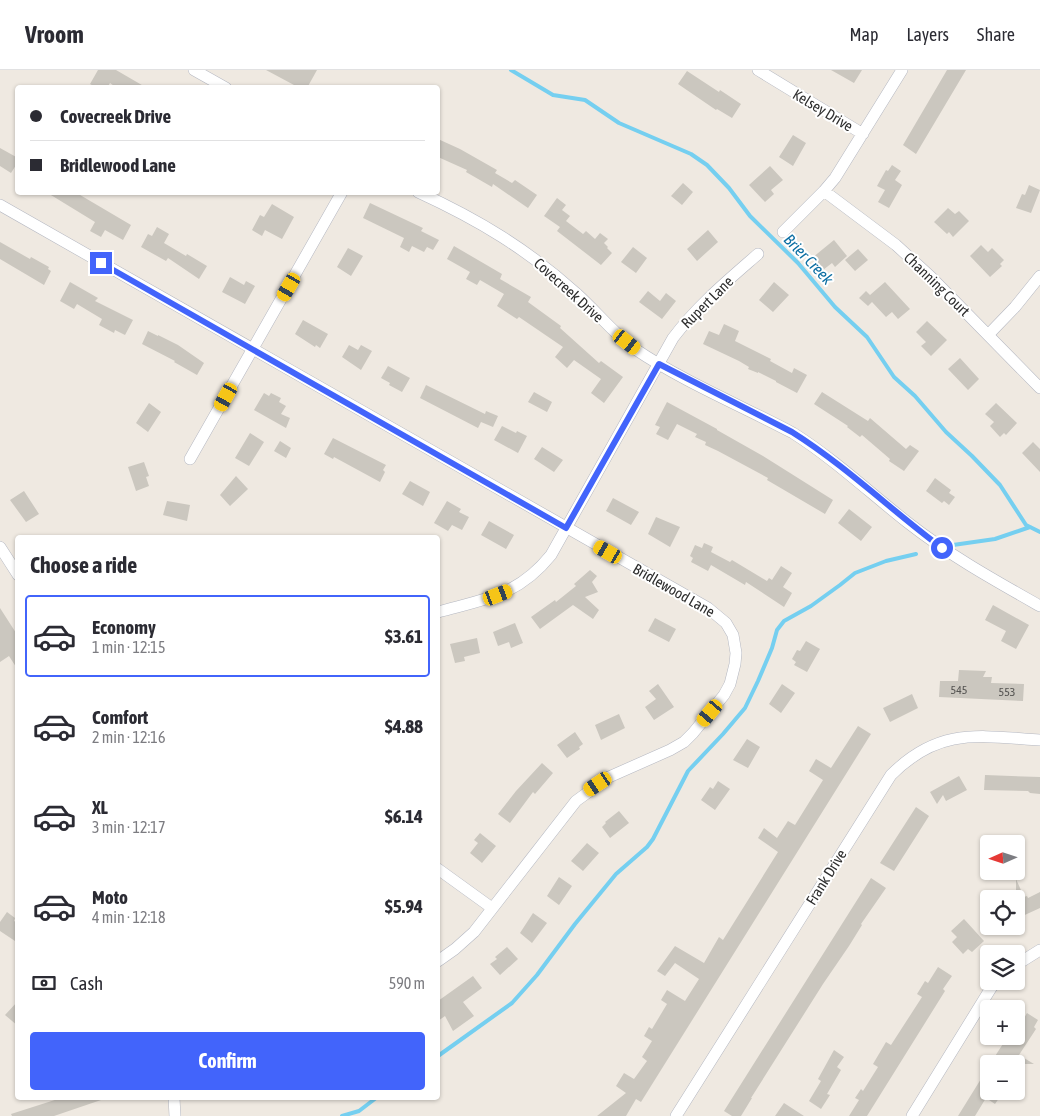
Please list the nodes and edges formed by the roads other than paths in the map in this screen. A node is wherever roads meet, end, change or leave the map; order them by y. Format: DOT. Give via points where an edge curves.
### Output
graph roads {
  1 [pos="194,70"];
  2 [pos="758,70"];
  3 [pos="902,70"];
  4 [pos="221,85"];
  5 [pos="863,134"];
  6 [pos="824,191"];
  7 [pos="340,195"];
  8 [pos="425,195"];
  9 [pos="0,205"];
  10 [pos="783,232"];
  11 [pos="758,254"];
  12 [pos="1040,276"];
  13 [pos="988,335"];
  14 [pos="253,350"];
  15 [pos="659,364"];
  16 [pos="1040,388"];
  17 [pos="190,460"];
  18 [pos="566,528"];
  19 [pos="0,546"];
  20 [pos="15,570"];
  21 [pos="1040,606"];
  22 [pos="440,611"];
  23 [pos="1040,740"];
  24 [pos="440,870"];
  25 [pos="492,908"];
  26 [pos="1040,950"];
  27 [pos="440,959"];
  28 [pos="1025,959"];
  29 [pos="989,990"];
  30 [pos="174,1100"];
  31 [pos="175,1116"];
  32 [pos="676,1116"];
  33 [pos="912,1116"];
  1 -- 4 [label="street"];
  2 -- 5 [label="street, Kelsey Drive"];
  3 -- 5 [label="street"];
  5 -- 6 [label="street"];
  6 -- 10 [label="street"];
  6 -- 13 [label="street, Channing Court" via="896,245"];
  7 -- 14 [label="street"];
  8 -- 15 [label="street, Covecreek Drive" via="523,249 578,295 619,336"];
  9 -- 14 [label="street, Bridlewood Lane"];
  11 -- 15 [label="street, Rupert Lane" via="689,317"];
  12 -- 13 [label="street"];
  13 -- 16 [label="street, Channing Court"];
  14 -- 17 [label="street"];
  14 -- 18 [label="street, Bridlewood Lane"];
  15 -- 18 [label="street, Rupert Lane"];
  15 -- 21 [label="street, Covecreek Drive" via="806,441 942,548"];
  18 -- 22 [label="street, Rupert Lane" via="551,555 522,584 498,595"];
  18 -- 25 [label="street, Bridlewood Lane" via="720,617 733,636 736,653 733,675 724,695 684,742 609,777 576,801"];
  19 -- 20 [label="street"];
  23 -- 32 [label="street, Frank Drive" via="977,736 952,738 903,762 891,775"];
  24 -- 25 [label="street"];
  25 -- 27 [label="street, Bridlewood Lane" via="470,936"];
  26 -- 28 [label="street"];
  29 -- 33 [label="street"];
  30 -- 31 [label="street"];
}
